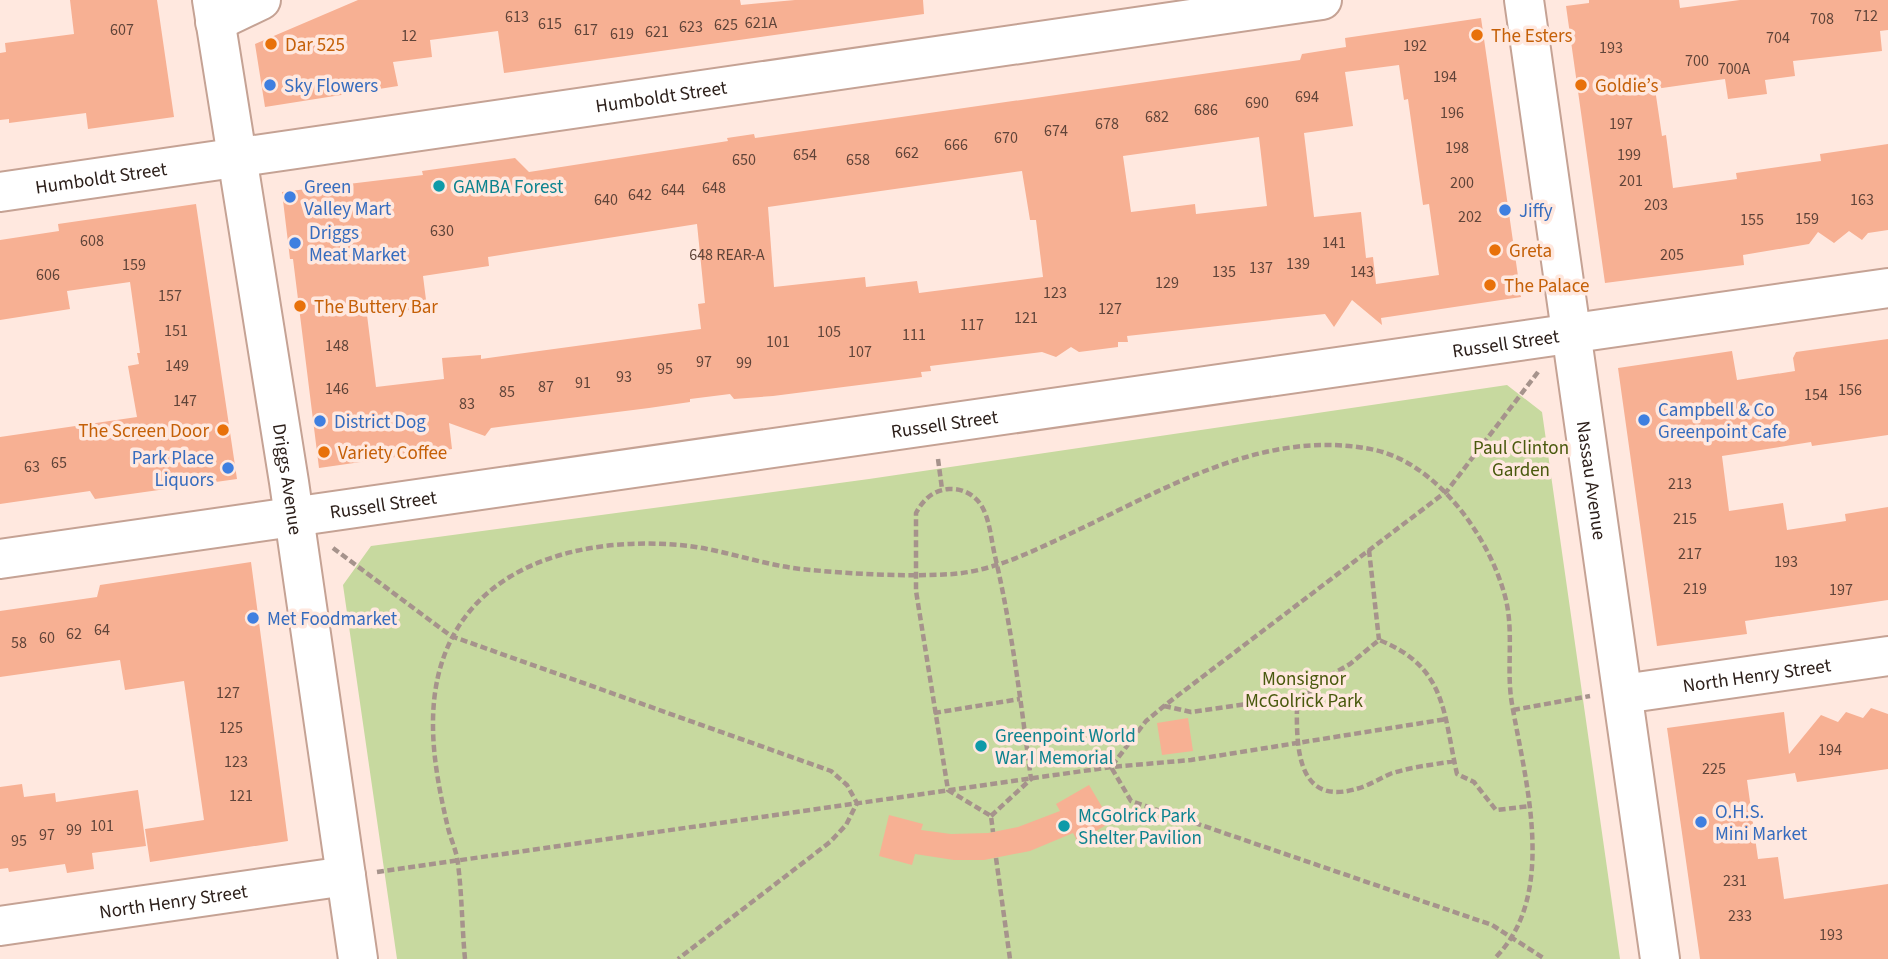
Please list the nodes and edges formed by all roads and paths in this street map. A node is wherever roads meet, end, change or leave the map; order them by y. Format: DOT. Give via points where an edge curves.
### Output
graph roads {
  1 [pos="261,0"];
  2 [pos="1322,0"];
  3 [pos="1524,0"];
  4 [pos="214,11"];
  5 [pos="237,155"];
  6 [pos="0,192"];
  7 [pos="1888,288"];
  8 [pos="1570,334"];
  9 [pos="1541,369"];
  10 [pos="937,458"];
  11 [pos="942,489"];
  12 [pos="1447,491"];
  13 [pos="294,516"];
  14 [pos="327,543"];
  15 [pos="1369,550"];
  16 [pos="0,559"];
  17 [pos="997,565"];
  18 [pos="915,574"];
  19 [pos="450,636"];
  20 [pos="1379,640"];
  21 [pos="1888,656"];
  22 [pos="1607,695"];
  23 [pos="1303,696"];
  24 [pos="1020,699"];
  25 [pos="1164,706"];
  26 [pos="1513,710"];
  27 [pos="934,713"];
  28 [pos="1447,719"];
  29 [pos="1297,743"];
  30 [pos="1454,761"];
  31 [pos="1111,767"];
  32 [pos="1031,779"];
  33 [pos="948,790"];
  34 [pos="857,803"];
  35 [pos="1531,806"];
  36 [pos="991,816"];
  37 [pos="993,832"];
  38 [pos="996,858"];
  39 [pos="458,860"];
  40 [pos="360,874"];
  41 [pos="0,926"];
  42 [pos="1510,935"];
  43 [pos="358,959"];
  44 [pos="465,959"];
  45 [pos="678,959"];
  46 [pos="1010,959"];
  47 [pos="1494,959"];
  48 [pos="1545,959"];
  49 [pos="1660,959"];
  1 -- 4 [label="street"];
  2 -- 5 [label="street, Humboldt Street"];
  3 -- 8 [label="street, Nassau Avenue"];
  4 -- 5 [label="street, Driggs Avenue"];
  5 -- 6 [label="street, Humboldt Street"];
  5 -- 13 [label="street, Driggs Avenue"];
  7 -- 8 [label="street, Russell Street"];
  8 -- 13 [label="street, Russell Street"];
  8 -- 22 [label="street, Nassau Avenue"];
  9 -- 12 [label="path"];
  10 -- 11 [label="path"];
  11 -- 17 [label="path" via="964,491 981,505"];
  11 -- 18 [label="path" via="922,502 916,513"];
  12 -- 15 [label="path"];
  12 -- 17 [label="path" via="1413,464 1378,451 1318,445 1283,448 1252,454 1185,480"];
  12 -- 26 [label="path" via="1485,550 1506,600"];
  13 -- 16 [label="street, Russell Street"];
  13 -- 40 [label="street, Driggs Avenue"];
  14 -- 19 [label="path"];
  15 -- 20 [label="path"];
  15 -- 25 [label="path"];
  17 -- 18 [label="path" via="957,574"];
  17 -- 24 [label="path"];
  18 -- 19 [label="path" via="798,569 692,547 586,549 548,558 486,593"];
  18 -- 27 [label="path"];
  19 -- 34 [label="path" via="831,771 847,785"];
  19 -- 39 [label="path" via="435,690 433,724 441,797"];
  20 -- 23 [label="path"];
  20 -- 28 [label="path" via="1408,655 1427,674 1440,693"];
  21 -- 22 [label="street, North Henry Street"];
  22 -- 26 [label="path"];
  22 -- 49 [label="street, Nassau Avenue"];
  23 -- 25 [label="path" via="1191,712"];
  23 -- 29 [label="path" via="1297,706"];
  24 -- 27 [label="path"];
  24 -- 32 [label="path"];
  25 -- 31 [label="path" via="1146,721"];
  26 -- 35 [label="path"];
  27 -- 33 [label="path"];
  28 -- 29 [label="path"];
  28 -- 30 [label="path"];
  29 -- 30 [label="path" via="1310,783 1326,790 1364,787 1399,772"];
  29 -- 31 [label="path"];
  30 -- 35 [label="path" via="1457,774 1474,782 1496,810"];
  31 -- 32 [label="path"];
  31 -- 42 [label="path" via="1131,801"];
  32 -- 33 [label="path"];
  32 -- 36 [label="path"];
  33 -- 34 [label="path"];
  33 -- 36 [label="path"];
  34 -- 39 [label="path"];
  34 -- 45 [label="path" via="846,825 809,861"];
  35 -- 42 [label="path" via="1528,881 1523,908"];
  36 -- 37 [label="path"];
  38 -- 46 [label="path"];
  39 -- 40 [label="path"];
  39 -- 44 [label="path"];
  40 -- 41 [label="street, North Henry Street"];
  40 -- 43 [label="street, Driggs Avenue"];
  42 -- 47 [label="path"];
  42 -- 48 [label="path"];
}
